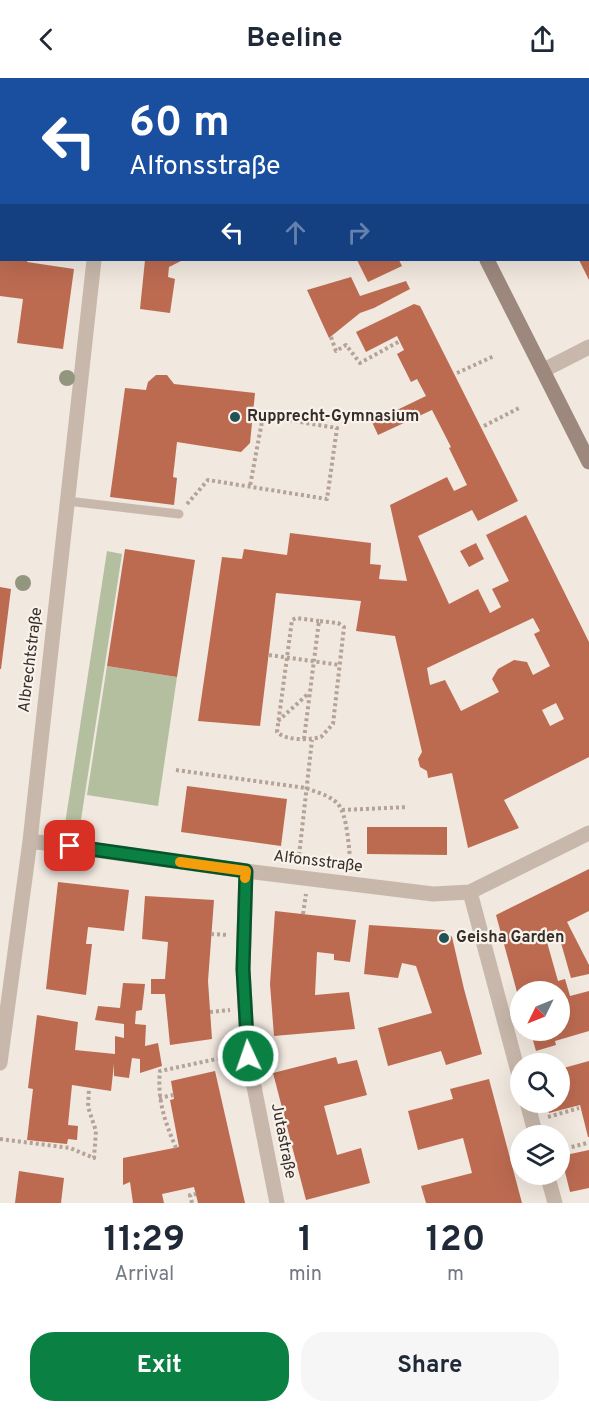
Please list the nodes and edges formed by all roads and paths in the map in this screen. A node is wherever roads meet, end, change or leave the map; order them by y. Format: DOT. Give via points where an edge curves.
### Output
graph roads {
  1 [pos="94,261"];
  2 [pos="488,261"];
  3 [pos="331,337"];
  4 [pos="400,341"];
  5 [pos="589,347"];
  6 [pos="494,356"];
  7 [pos="544,370"];
  8 [pos="457,374"];
  9 [pos="521,407"];
  10 [pos="484,426"];
  11 [pos="589,462"];
  12 [pos="250,486"];
  13 [pos="68,501"];
  14 [pos="179,514"];
  15 [pos="319,621"];
  16 [pos="269,655"];
  17 [pos="286,658"];
  18 [pos="314,662"];
  19 [pos="340,665"];
  20 [pos="310,692"];
  21 [pos="278,721"];
  22 [pos="304,739"];
  23 [pos="312,740"];
  24 [pos="176,770"];
  25 [pos="306,788"];
  26 [pos="408,807"];
  27 [pos="342,810"];
  28 [pos="589,832"];
  29 [pos="30,841"];
  30 [pos="295,862"];
  31 [pos="246,871"];
  32 [pos="353,884"];
  33 [pos="470,892"];
  34 [pos="513,1053"];
  35 [pos="226,1057"];
  36 [pos="0,1064"];
  37 [pos="89,1088"];
  38 [pos="173,1095"];
  39 [pos="159,1098"];
  40 [pos="579,1108"];
  41 [pos="551,1116"];
  42 [pos="0,1139"];
  43 [pos="587,1143"];
  44 [pos="570,1147"];
  45 [pos="176,1148"];
  46 [pos="550,1185"];
  47 [pos="196,1194"];
  48 [pos="192,1203"];
  49 [pos="277,1203"];
  50 [pos="555,1203"];
  1 -- 13 [label="street, Albrechtstraße"];
  2 -- 7 [label="main road"];
  3 -- 4 [label="path" via="336,351 346,345 360,363"];
  5 -- 7 [label="street"];
  6 -- 8 [label="path"];
  7 -- 11 [label="main road"];
  9 -- 10 [label="path"];
  12 -- 12 [label="path" via="327,499 337,428 263,416"];
  12 -- 14 [label="path" via="208,480"];
  13 -- 14 [label="lane"];
  13 -- 29 [label="street, Albrechtstraße"];
  15 -- 17 [label="path" via="291,620"];
  15 -- 18 [label="path"];
  15 -- 19 [label="path" via="344,627"];
  16 -- 17 [label="path"];
  17 -- 18 [label="path"];
  17 -- 21 [label="path"];
  18 -- 19 [label="path"];
  18 -- 20 [label="path"];
  19 -- 23 [label="path" via="333,724 326,734"];
  20 -- 21 [label="path"];
  20 -- 22 [label="path"];
  21 -- 22 [label="path" via="279,735"];
  22 -- 23 [label="path"];
  23 -- 25 [label="path"];
  24 -- 25 [label="path"];
  25 -- 27 [label="path" via="338,803"];
  25 -- 30 [label="path"];
  26 -- 27 [label="path"];
  27 -- 32 [label="path"];
  28 -- 33 [label="street, Alfonsstraße"];
  29 -- 31 [label="street, Alfonsstraße"];
  29 -- 36 [label="street, Albrechtstraße"];
  31 -- 32 [label="street, Alfonsstraße"];
  31 -- 49 [label="street, Jutastraße" via="243,969 248,1056"];
  32 -- 33 [label="street, Alfonsstraße" via="433,894"];
  33 -- 34 [label="street"];
  35 -- 39 [label="path" via="160,1071"];
  37 -- 42 [label="path" via="88,1107 96,1131 94,1158 70,1148"];
  38 -- 39 [label="path"];
  39 -- 45 [label="path"];
  40 -- 41 [label="path"];
  43 -- 44 [label="path"];
  46 -- 50 [label="street"];
  47 -- 48 [label="path" via="190,1195"];
}
